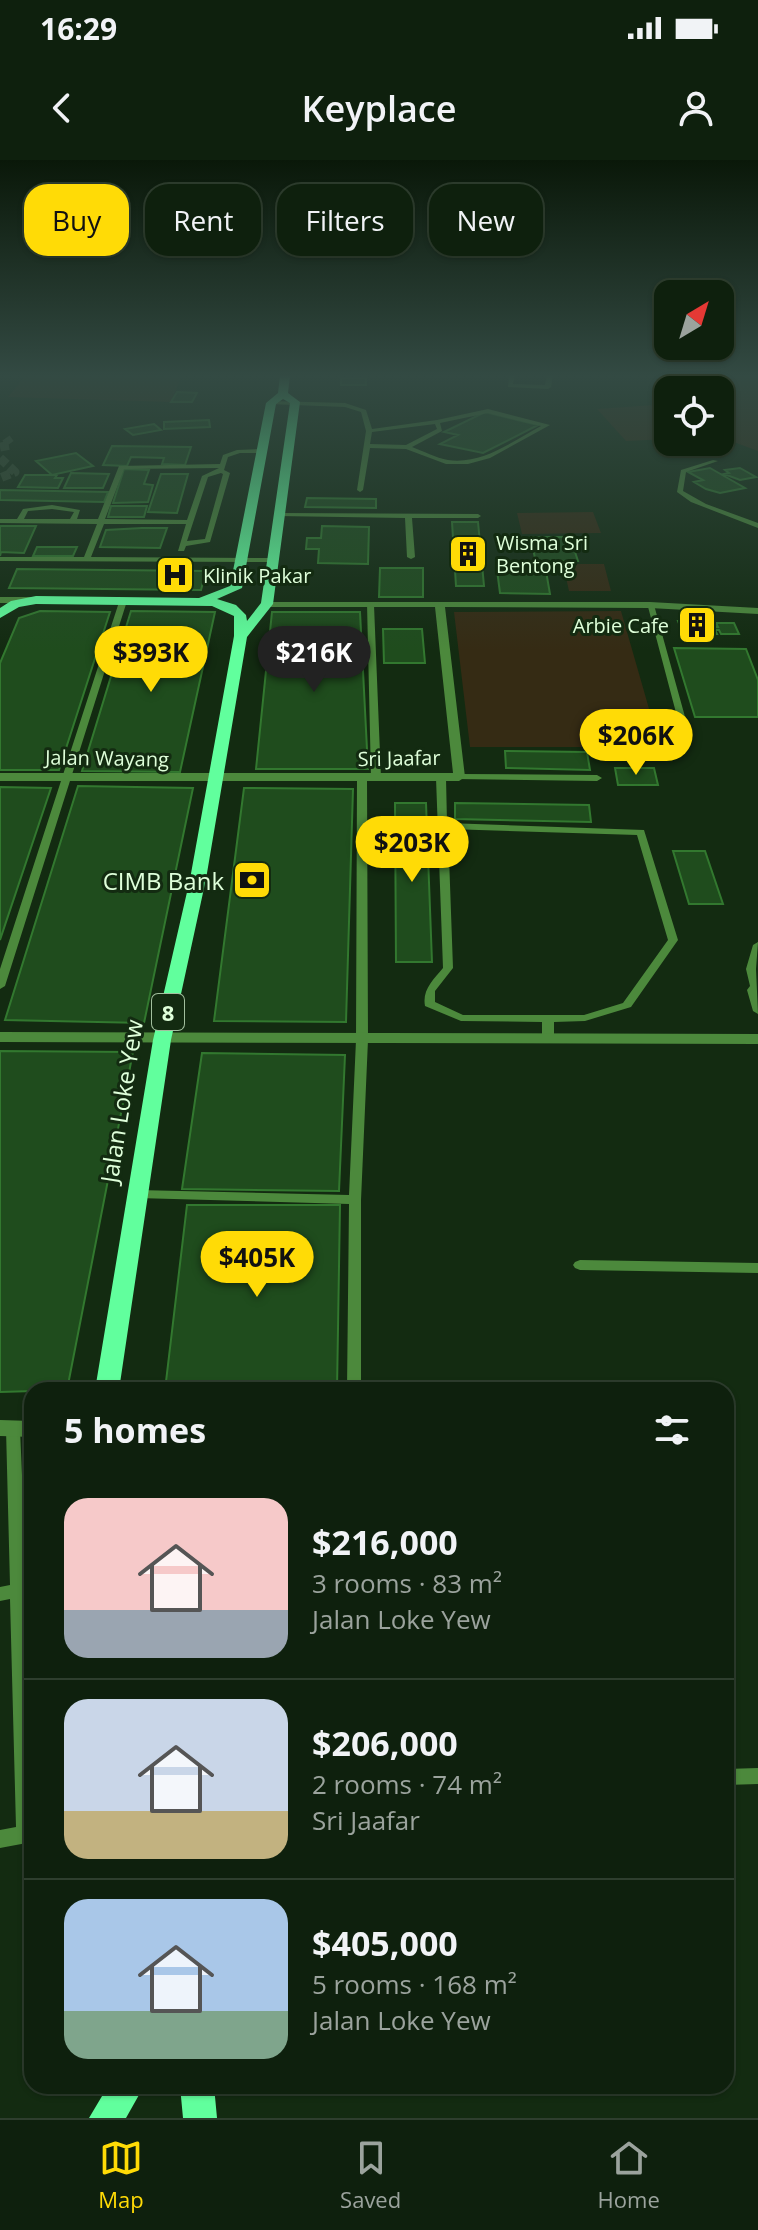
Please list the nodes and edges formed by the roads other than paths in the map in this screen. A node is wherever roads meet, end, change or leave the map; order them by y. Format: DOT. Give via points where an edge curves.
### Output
graph roads {
  1 [pos="259,466"];
  2 [pos="286,466"];
  3 [pos="364,466"];
  4 [pos="698,466"];
  5 [pos="222,468"];
  6 [pos="360,490"];
  7 [pos="280,515"];
  8 [pos="408,516"];
  9 [pos="478,516"];
  10 [pos="0,521"];
  11 [pos="19,521"];
  12 [pos="73,521"];
  13 [pos="100,521"];
  14 [pos="190,522"];
  15 [pos="758,526"];
  16 [pos="183,544"];
  17 [pos="411,557"];
  18 [pos="0,559"];
  19 [pos="87,559"];
  20 [pos="178,560"];
  21 [pos="241,560"];
  22 [pos="273,560"];
  23 [pos="0,600"];
  24 [pos="36,600"];
  25 [pos="123,601"];
  26 [pos="196,602"];
  27 [pos="267,604"];
  28 [pos="370,605"];
  29 [pos="440,605"];
  30 [pos="650,605"];
  31 [pos="758,611"];
  32 [pos="0,614"];
  33 [pos="241,636"];
  34 [pos="683,724"];
  35 [pos="0,777"];
  36 [pos="67,777"];
  37 [pos="459,777"];
  38 [pos="369,778"];
  39 [pos="441,778"];
  40 [pos="597,778"];
  41 [pos="214,780"];
  42 [pos="442,826"];
  43 [pos="758,945"];
  44 [pos="756,984"];
  45 [pos="0,986"];
  46 [pos="758,1011"];
  47 [pos="548,1019"];
  48 [pos="0,1037"];
  49 [pos="548,1039"];
  50 [pos="758,1039"];
  51 [pos="162,1040"];
  52 [pos="362,1040"];
  53 [pos="137,1194"];
  54 [pos="355,1200"];
  55 [pos="580,1265"];
  56 [pos="758,1268"];
  57 [pos="108,1382"];
  58 [pos="354,1382"];
  59 [pos="15,1429"];
  60 [pos="19,1590"];
  61 [pos="0,1594"];
  62 [pos="24,1726"];
  63 [pos="758,1776"];
  64 [pos="734,1777"];
  65 [pos="24,1835"];
  66 [pos="0,1839"];
  67 [pos="122,2094"];
  68 [pos="198,2094"];
  69 [pos="106,2118"];
  70 [pos="200,2118"];
  1 -- 21 [label="main road"];
  2 -- 7 [label="main road"];
  3 -- 6 [label="lane"];
  4 -- 15 [label="lane" via="683,471 680,492 685,499"];
  5 -- 13 [label="lane" via="121,467"];
  5 -- 14 [label="lane" via="205,476"];
  5 -- 16 [label="lane" via="227,473 208,541"];
  7 -- 8 [label="lane"];
  7 -- 22 [label="main road"];
  8 -- 9 [label="lane"];
  8 -- 17 [label="lane"];
  10 -- 11 [label="lane"];
  11 -- 12 [label="lane"];
  11 -- 12 [label="lane" via="31,508 78,511"];
  12 -- 13 [label="lane"];
  13 -- 14 [label="lane"];
  13 -- 19 [label="lane"];
  14 -- 16 [label="lane"];
  16 -- 20 [label="lane"];
  18 -- 19 [label="lane"];
  19 -- 20 [label="lane"];
  20 -- 21 [label="lane"];
  21 -- 22 [label="lane"];
  21 -- 26 [label="main road" via="236,588"];
  22 -- 27 [label="main road"];
  23 -- 24 [label="street"];
  24 -- 25 [label="main road"];
  24 -- 32 [label="main road"];
  25 -- 26 [label="main road"];
  25 -- 36 [label="lane"];
  26 -- 33 [label="main road" via="232,608 240,615"];
  27 -- 28 [label="street"];
  27 -- 33 [label="main road, 8"];
  28 -- 29 [label="street"];
  28 -- 38 [label="lane"];
  29 -- 30 [label="street"];
  29 -- 37 [label="street, Sri Jaafar"];
  30 -- 31 [label="street"];
  30 -- 34 [label="lane"];
  33 -- 41 [label="main road, Jalan Loke Yew / 8"];
  35 -- 36 [label="street, Jalan Wayang"];
  36 -- 41 [label="street, Jalan Wayang"];
  36 -- 45 [label="lane"];
  37 -- 39 [label="street, Sri Jaafar"];
  37 -- 40 [label="lane"];
  38 -- 39 [label="street, Sri Jaafar"];
  38 -- 41 [label="street, Sri Jaafar"];
  38 -- 52 [label="lane"];
  39 -- 42 [label="lane"];
  41 -- 51 [label="main road, Jalan Loke Yew / 8"];
  42 -- 47 [label="lane" via="448,968 430,991 429,1004 461,1018"];
  42 -- 47 [label="lane" via="641,832 673,940 627,1005 585,1018"];
  43 -- 44 [label="lane" via="751,969"];
  44 -- 46 [label="lane" via="752,990"];
  47 -- 49 [label="lane"];
  48 -- 51 [label="street"];
  49 -- 50 [label="street"];
  49 -- 52 [label="street"];
  51 -- 52 [label="street"];
  51 -- 53 [label="main road, Jalan Loke Yew / 8"];
  52 -- 54 [label="lane"];
  53 -- 54 [label="lane"];
  53 -- 57 [label="main road, Jalan Loke Yew / 8"];
  54 -- 58 [label="lane"];
  55 -- 56 [label="lane"];
  59 -- 60 [label="lane"];
  60 -- 61 [label="lane"];
  60 -- 62 [label="lane"];
  63 -- 64 [label="lane"];
  65 -- 66 [label="lane"];
  67 -- 69 [label="main road"];
  68 -- 70 [label="main road"];
}
